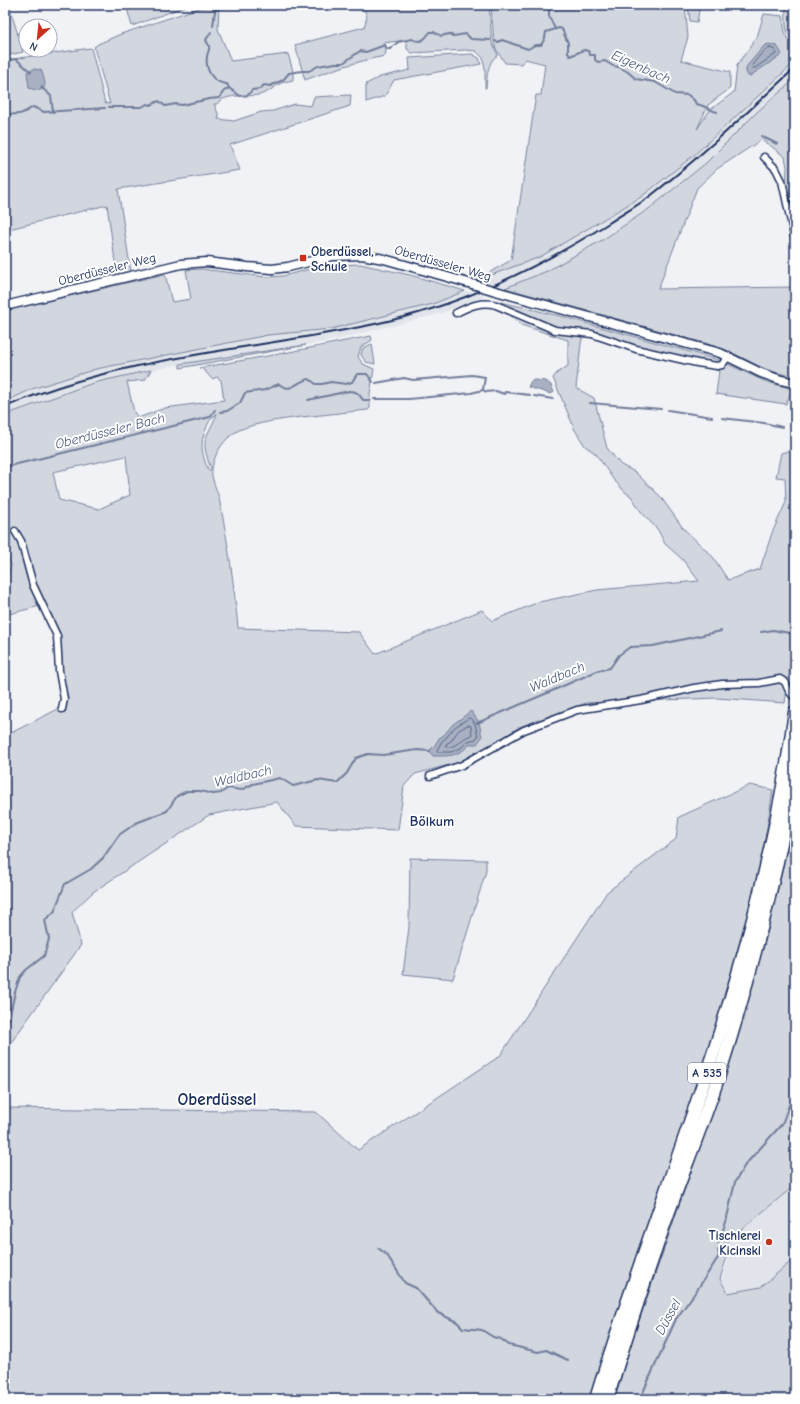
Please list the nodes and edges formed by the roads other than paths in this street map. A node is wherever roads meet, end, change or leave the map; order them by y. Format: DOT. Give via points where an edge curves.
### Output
graph roads {
  1 [pos="764,157"];
  2 [pos="795,240"];
  3 [pos="5,306"];
  4 [pos="456,313"];
  5 [pos="728,356"];
  6 [pos="795,383"];
  7 [pos="15,531"];
  8 [pos="795,698"];
  9 [pos="62,709"];
  10 [pos="795,712"];
  11 [pos="795,772"];
  12 [pos="430,776"];
  13 [pos="596,1399"];
  14 [pos="607,1399"];
  1 -- 2 [label="street" via="776,169 782,181"];
  3 -- 5 [label="street, Oberdüsseler Weg, bridge" via="181,264 212,263 277,268 341,255 362,255"];
  4 -- 5 [label="street, Oberdüsseler Weg" via="475,305 490,303 555,330 592,334 636,349 697,363 722,365"];
  5 -- 6 [label="street, Oberdüsseler Weg" via="761,373"];
  7 -- 9 [label="street" via="33,585 57,636 64,699"];
  8 -- 12 [label="street" via="785,682 780,679 701,687 578,710 524,730 462,765"];
  10 -- 13 [label="highway, A 535" via="753,923 706,1075"];
  11 -- 14 [label="highway, A 535" via="776,867 741,1001 717,1080 622,1349"];
}
